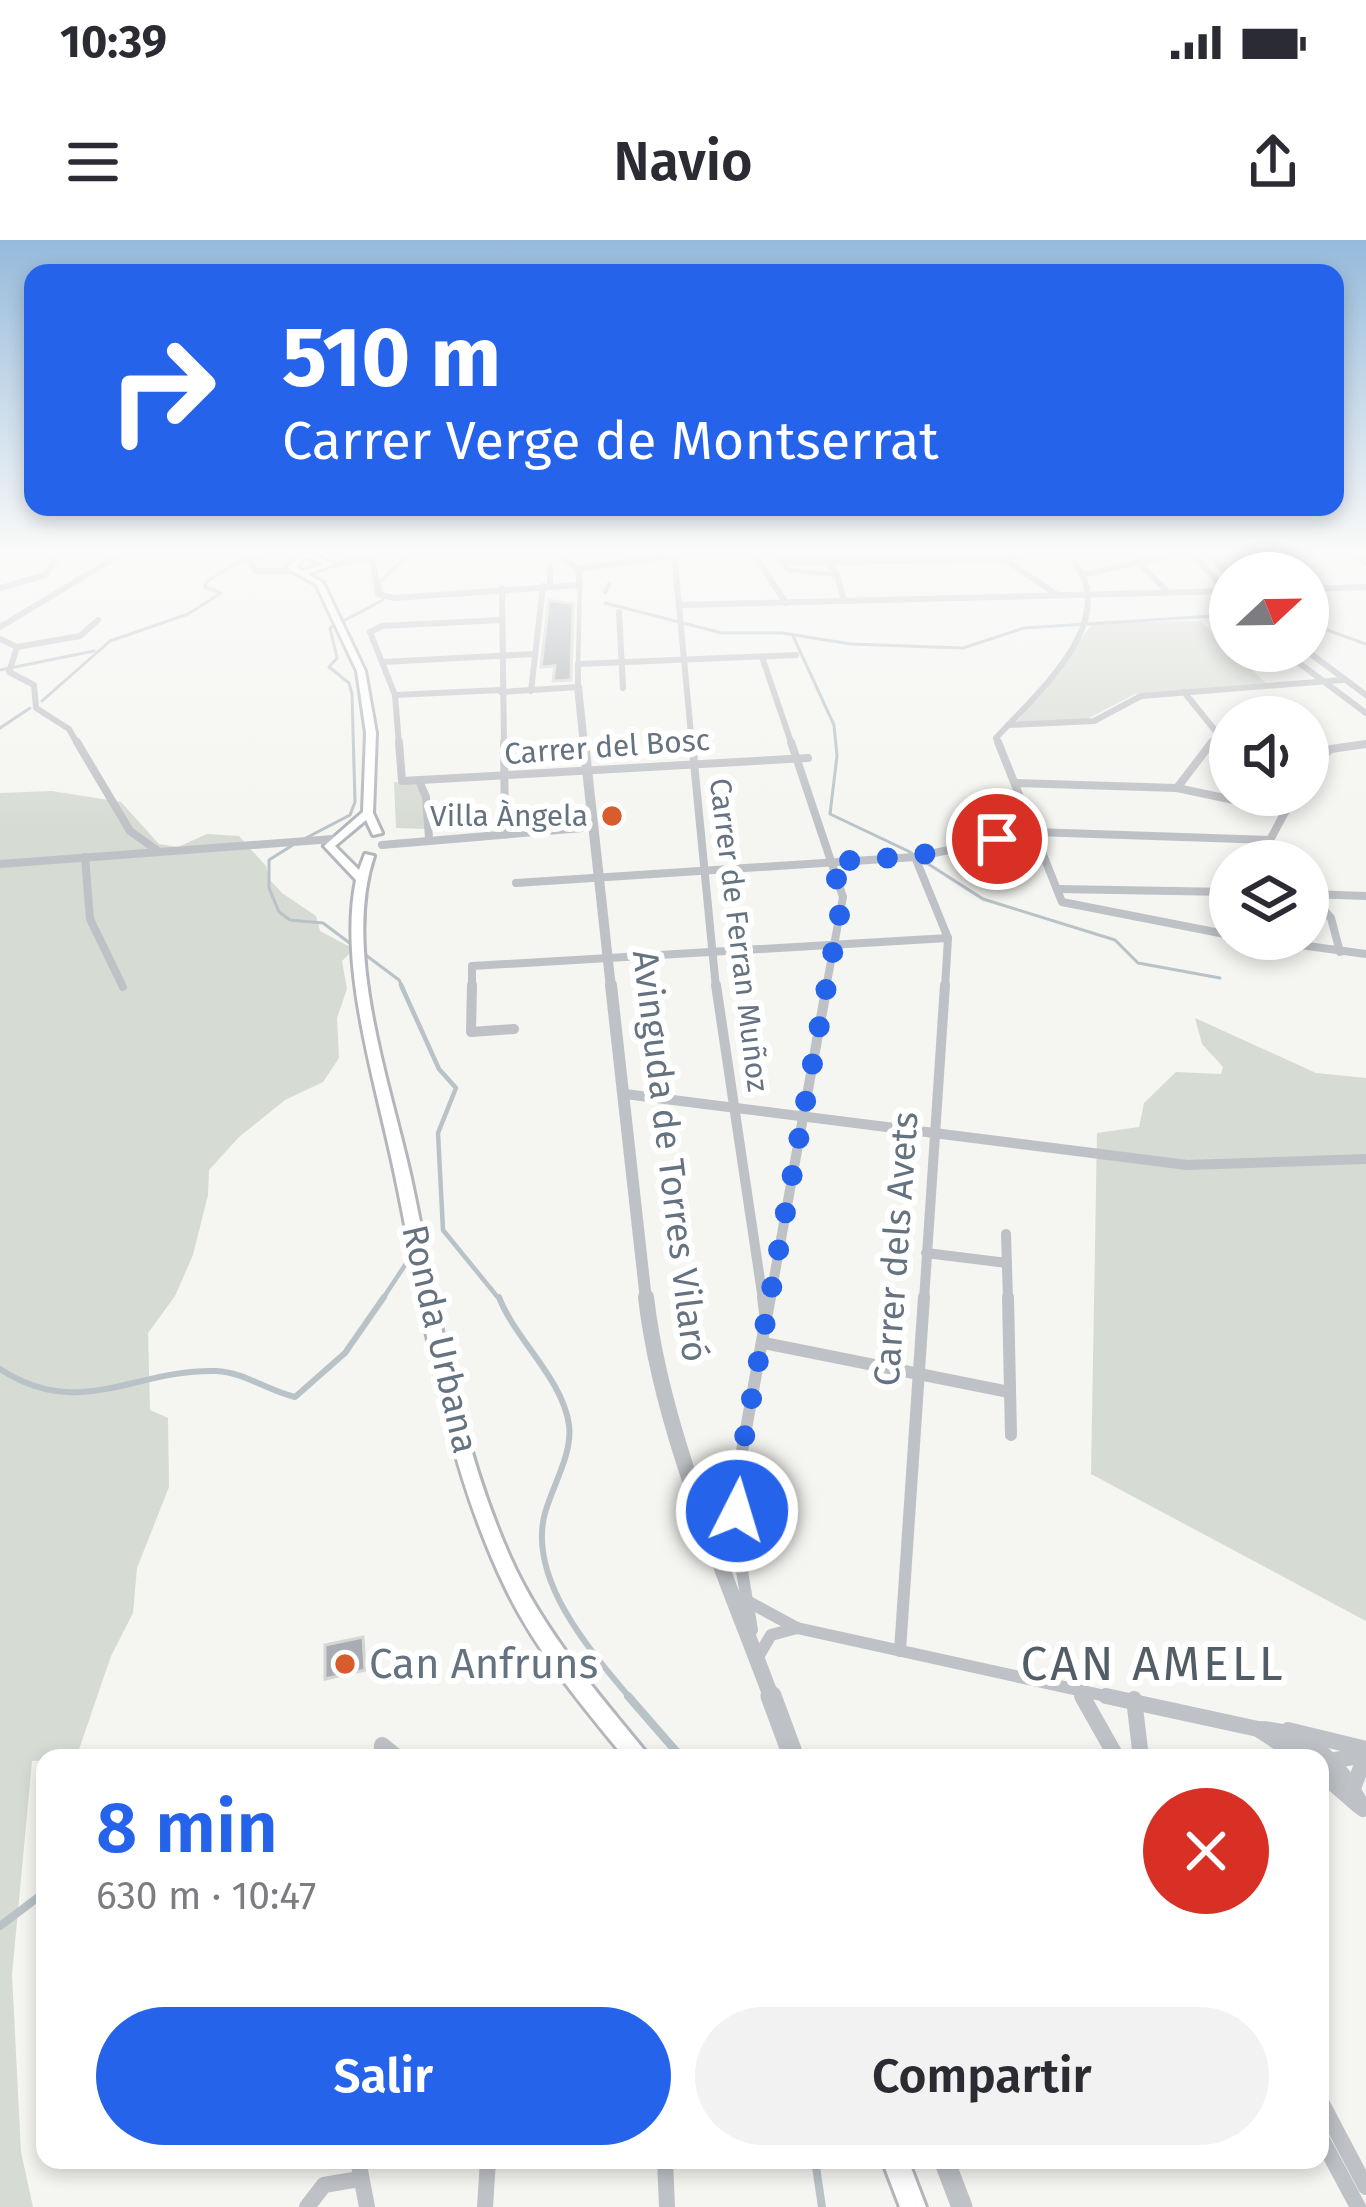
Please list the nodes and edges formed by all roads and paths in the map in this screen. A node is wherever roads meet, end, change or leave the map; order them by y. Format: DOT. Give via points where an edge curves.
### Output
graph roads {
  1 [pos="12,645"];
  2 [pos="30,645"];
  3 [pos="348,645"];
  4 [pos="378,645"];
  5 [pos="501,645"];
  6 [pos="536,645"];
  7 [pos="578,645"];
  8 [pos="620,645"];
  9 [pos="683,645"];
  10 [pos="1070,645"];
  11 [pos="17,647"];
  12 [pos="534,654"];
  13 [pos="501,655"];
  14 [pos="796,655"];
  15 [pos="762,657"];
  16 [pos="684,659"];
  17 [pos="383,662"];
  18 [pos="620,662"];
  19 [pos="578,664"];
  20 [pos="1329,669"];
  21 [pos="1311,672"];
  22 [pos="1342,680"];
  23 [pos="1324,682"];
  24 [pos="578,687"];
  25 [pos="622,688"];
  26 [pos="501,691"];
  27 [pos="531,691"];
  28 [pos="1184,692"];
  29 [pos="395,695"];
  30 [pos="1366,695"];
  31 [pos="1366,713"];
  32 [pos="1009,725"];
  33 [pos="1366,744"];
  34 [pos="1329,751"];
  35 [pos="802,759"];
  36 [pos="694,766"];
  37 [pos="589,772"];
  38 [pos="503,778"];
  39 [pos="420,783"];
  40 [pos="1015,783"];
  41 [pos="1177,788"];
  42 [pos="1209,795"];
  43 [pos="368,813"];
  44 [pos="1283,816"];
  45 [pos="594,827"];
  46 [pos="346,832"];
  47 [pos="1034,832"];
  48 [pos="505,833"];
  49 [pos="380,838"];
  50 [pos="429,838"];
  51 [pos="1270,840"];
  52 [pos="335,849"];
  53 [pos="161,852"];
  54 [pos="85,856"];
  55 [pos="369,856"];
  56 [pos="914,856"];
  57 [pos="830,862"];
  58 [pos="0,864"];
  59 [pos="702,870"];
  60 [pos="359,877"];
  61 [pos="600,878"];
  62 [pos="517,883"];
  63 [pos="1057,889"];
  64 [pos="1209,892"];
  65 [pos="1329,894"];
  66 [pos="1366,896"];
  67 [pos="1329,916"];
  68 [pos="1209,932"];
  69 [pos="947,938"];
  70 [pos="833,945"];
  71 [pos="1329,950"];
  72 [pos="711,952"];
  73 [pos="1340,952"];
  74 [pos="1366,954"];
  75 [pos="608,958"];
  76 [pos="123,987"];
  77 [pos="514,1029"];
  78 [pos="625,1094"];
  79 [pos="736,1108"];
  80 [pos="805,1117"];
  81 [pos="934,1133"];
  82 [pos="1366,1159"];
  83 [pos="1006,1234"];
  84 [pos="926,1253"];
  85 [pos="1007,1263"];
  86 [pos="766,1322"];
  87 [pos="764,1343"];
  88 [pos="918,1378"];
  89 [pos="1010,1392"];
  90 [pos="1010,1435"];
  91 [pos="747,1601"];
  92 [pos="797,1628"];
  93 [pos="900,1651"];
  94 [pos="758,1657"];
  95 [pos="1077,1687"];
  96 [pos="1134,1700"];
  97 [pos="1282,1736"];
  98 [pos="1331,1738"];
  99 [pos="631,1749"];
  100 [pos="791,1749"];
  101 [pos="1112,1749"];
  102 [pos="1140,1749"];
  103 [pos="1294,1749"];
  104 [pos="1301,1749"];
  105 [pos="1327,1749"];
  106 [pos="1366,1753"];
  107 [pos="1329,1761"];
  108 [pos="1329,1769"];
  109 [pos="1329,1771"];
  110 [pos="1353,1788"];
  111 [pos="1365,1810"];
  112 [pos="1329,2117"];
  113 [pos="1329,2153"];
  114 [pos="358,2169"];
  115 [pos="487,2169"];
  116 [pos="665,2169"];
  117 [pos="898,2169"];
  118 [pos="947,2169"];
  119 [pos="1366,2186"];
  120 [pos="307,2207"];
  121 [pos="367,2207"];
  122 [pos="485,2207"];
  123 [pos="667,2207"];
  124 [pos="913,2207"];
  125 [pos="962,2207"];
  126 [pos="1358,2207"];
  1 -- 11 [label="street"];
  2 -- 11 [label="street"];
  3 -- 43 [label="main road" via="368,702"];
  4 -- 17 [label="street"];
  5 -- 13 [label="street"];
  6 -- 12 [label="street"];
  7 -- 19 [label="street"];
  8 -- 18 [label="street"];
  9 -- 16 [label="street, Carrer de Ferran Muñoz"];
  10 -- 32 [label="street"];
  11 -- 53 [label="street" via="8,670 34,685 40,712 69,729 130,831"];
  12 -- 13 [label="street"];
  12 -- 27 [label="street"];
  13 -- 17 [label="street"];
  13 -- 26 [label="street"];
  14 -- 15 [label="street"];
  15 -- 16 [label="street"];
  15 -- 35 [label="street"];
  16 -- 18 [label="street"];
  16 -- 36 [label="street, Carrer de Ferran Muñoz"];
  17 -- 29 [label="street"];
  18 -- 19 [label="street"];
  18 -- 25 [label="street"];
  19 -- 24 [label="street"];
  20 -- 22 [label="street"];
  21 -- 23 [label="street"];
  22 -- 23 [label="street"];
  22 -- 30 [label="street"];
  23 -- 28 [label="street"];
  23 -- 31 [label="street"];
  24 -- 27 [label="street"];
  24 -- 37 [label="street, Avinguda de Torres Vilaró"];
  26 -- 27 [label="street"];
  26 -- 29 [label="street"];
  26 -- 38 [label="street"];
  28 -- 32 [label="street" via="1141,696 1094,721"];
  28 -- 41 [label="street" via="1218,734"];
  29 -- 39 [label="street" via="399,775"];
  32 -- 40 [label="street" via="996,739"];
  33 -- 34 [label="street"];
  35 -- 36 [label="street, Carrer del Bosc"];
  35 -- 57 [label="street"];
  36 -- 37 [label="street, Carrer del Bosc"];
  36 -- 59 [label="street, Carrer de Ferran Muñoz"];
  37 -- 38 [label="street, Carrer del Bosc"];
  37 -- 45 [label="street, Avinguda de Torres Vilaró"];
  38 -- 39 [label="street, Carrer del Bosc"];
  38 -- 48 [label="street"];
  39 -- 50 [label="street"];
  40 -- 41 [label="street"];
  40 -- 47 [label="street"];
  41 -- 42 [label="street"];
  43 -- 46 [label="main road"];
  43 -- 49 [label="main road"];
  44 -- 51 [label="street"];
  45 -- 48 [label="street"];
  45 -- 61 [label="street, Avinguda de Torres Vilaró"];
  46 -- 49 [label="main road"];
  46 -- 52 [label="main road"];
  47 -- 51 [label="street"];
  47 -- 56 [label="street"];
  47 -- 63 [label="street"];
  48 -- 50 [label="street"];
  49 -- 50 [label="street"];
  49 -- 55 [label="main road, Ronda Urbana"];
  52 -- 53 [label="street"];
  52 -- 55 [label="main road"];
  52 -- 60 [label="main road"];
  53 -- 54 [label="street"];
  54 -- 58 [label="street"];
  54 -- 76 [label="street" via="90,919"];
  55 -- 60 [label="main road, Ronda Urbana"];
  56 -- 57 [label="street"];
  56 -- 69 [label="street, Carrer dels Avets"];
  57 -- 59 [label="street"];
  57 -- 70 [label="street" via="843,896"];
  59 -- 61 [label="street"];
  59 -- 72 [label="street, Carrer de Ferran Muñoz"];
  60 -- 99 [label="main road, Ronda Urbana" via="362,977 486,1521 536,1626"];
  61 -- 62 [label="street"];
  61 -- 75 [label="street, Avinguda de Torres Vilaró"];
  63 -- 64 [label="street"];
  63 -- 68 [label="street" via="1062,902"];
  65 -- 66 [label="street"];
  67 -- 73 [label="street"];
  69 -- 70 [label="street"];
  69 -- 81 [label="street, Carrer dels Avets"];
  70 -- 72 [label="street"];
  70 -- 80 [label="street"];
  71 -- 73 [label="street"];
  72 -- 75 [label="street"];
  72 -- 79 [label="street, Carrer de Ferran Muñoz"];
  73 -- 74 [label="street"];
  75 -- 77 [label="street" via="472,966 471,1032"];
  75 -- 78 [label="street, Avinguda de Torres Vilaró"];
  78 -- 79 [label="street"];
  78 -- 94 [label="street, Avinguda de Torres Vilaró" via="659,1371"];
  79 -- 80 [label="street"];
  79 -- 86 [label="street, Carrer de Ferran Muñoz"];
  80 -- 81 [label="street"];
  80 -- 86 [label="street"];
  81 -- 82 [label="street" via="1187,1166"];
  81 -- 84 [label="street, Carrer dels Avets"];
  83 -- 85 [label="street"];
  84 -- 85 [label="street"];
  84 -- 88 [label="street, Carrer dels Avets"];
  85 -- 89 [label="street"];
  86 -- 87 [label="street"];
  87 -- 88 [label="street"];
  87 -- 91 [label="street" via="737,1511"];
  88 -- 89 [label="street"];
  88 -- 93 [label="street, Carrer dels Avets"];
  89 -- 90 [label="street"];
  91 -- 92 [label="street"];
  91 -- 94 [label="street"];
  92 -- 93 [label="street"];
  92 -- 94 [label="street" via="771,1635"];
  93 -- 95 [label="street"];
  94 -- 100 [label="street, Avinguda de Torres Vilaró"];
  95 -- 96 [label="street"];
  95 -- 101 [label="street"];
  96 -- 97 [label="street"];
  96 -- 102 [label="street"];
  97 -- 98 [label="street"];
  97 -- 103 [label="street"];
  97 -- 104 [label="street"];
  98 -- 105 [label="street"];
  98 -- 106 [label="street"];
  106 -- 107 [label="street"];
  106 -- 110 [label="street"];
  108 -- 110 [label="street"];
  109 -- 111 [label="street"];
  110 -- 111 [label="street"];
  112 -- 119 [label="street"];
  113 -- 126 [label="street"];
  114 -- 120 [label="street" via="324,2185"];
  114 -- 121 [label="street"];
  115 -- 122 [label="street"];
  116 -- 123 [label="street"];
  117 -- 124 [label="main road"];
  118 -- 125 [label="street"];
}
